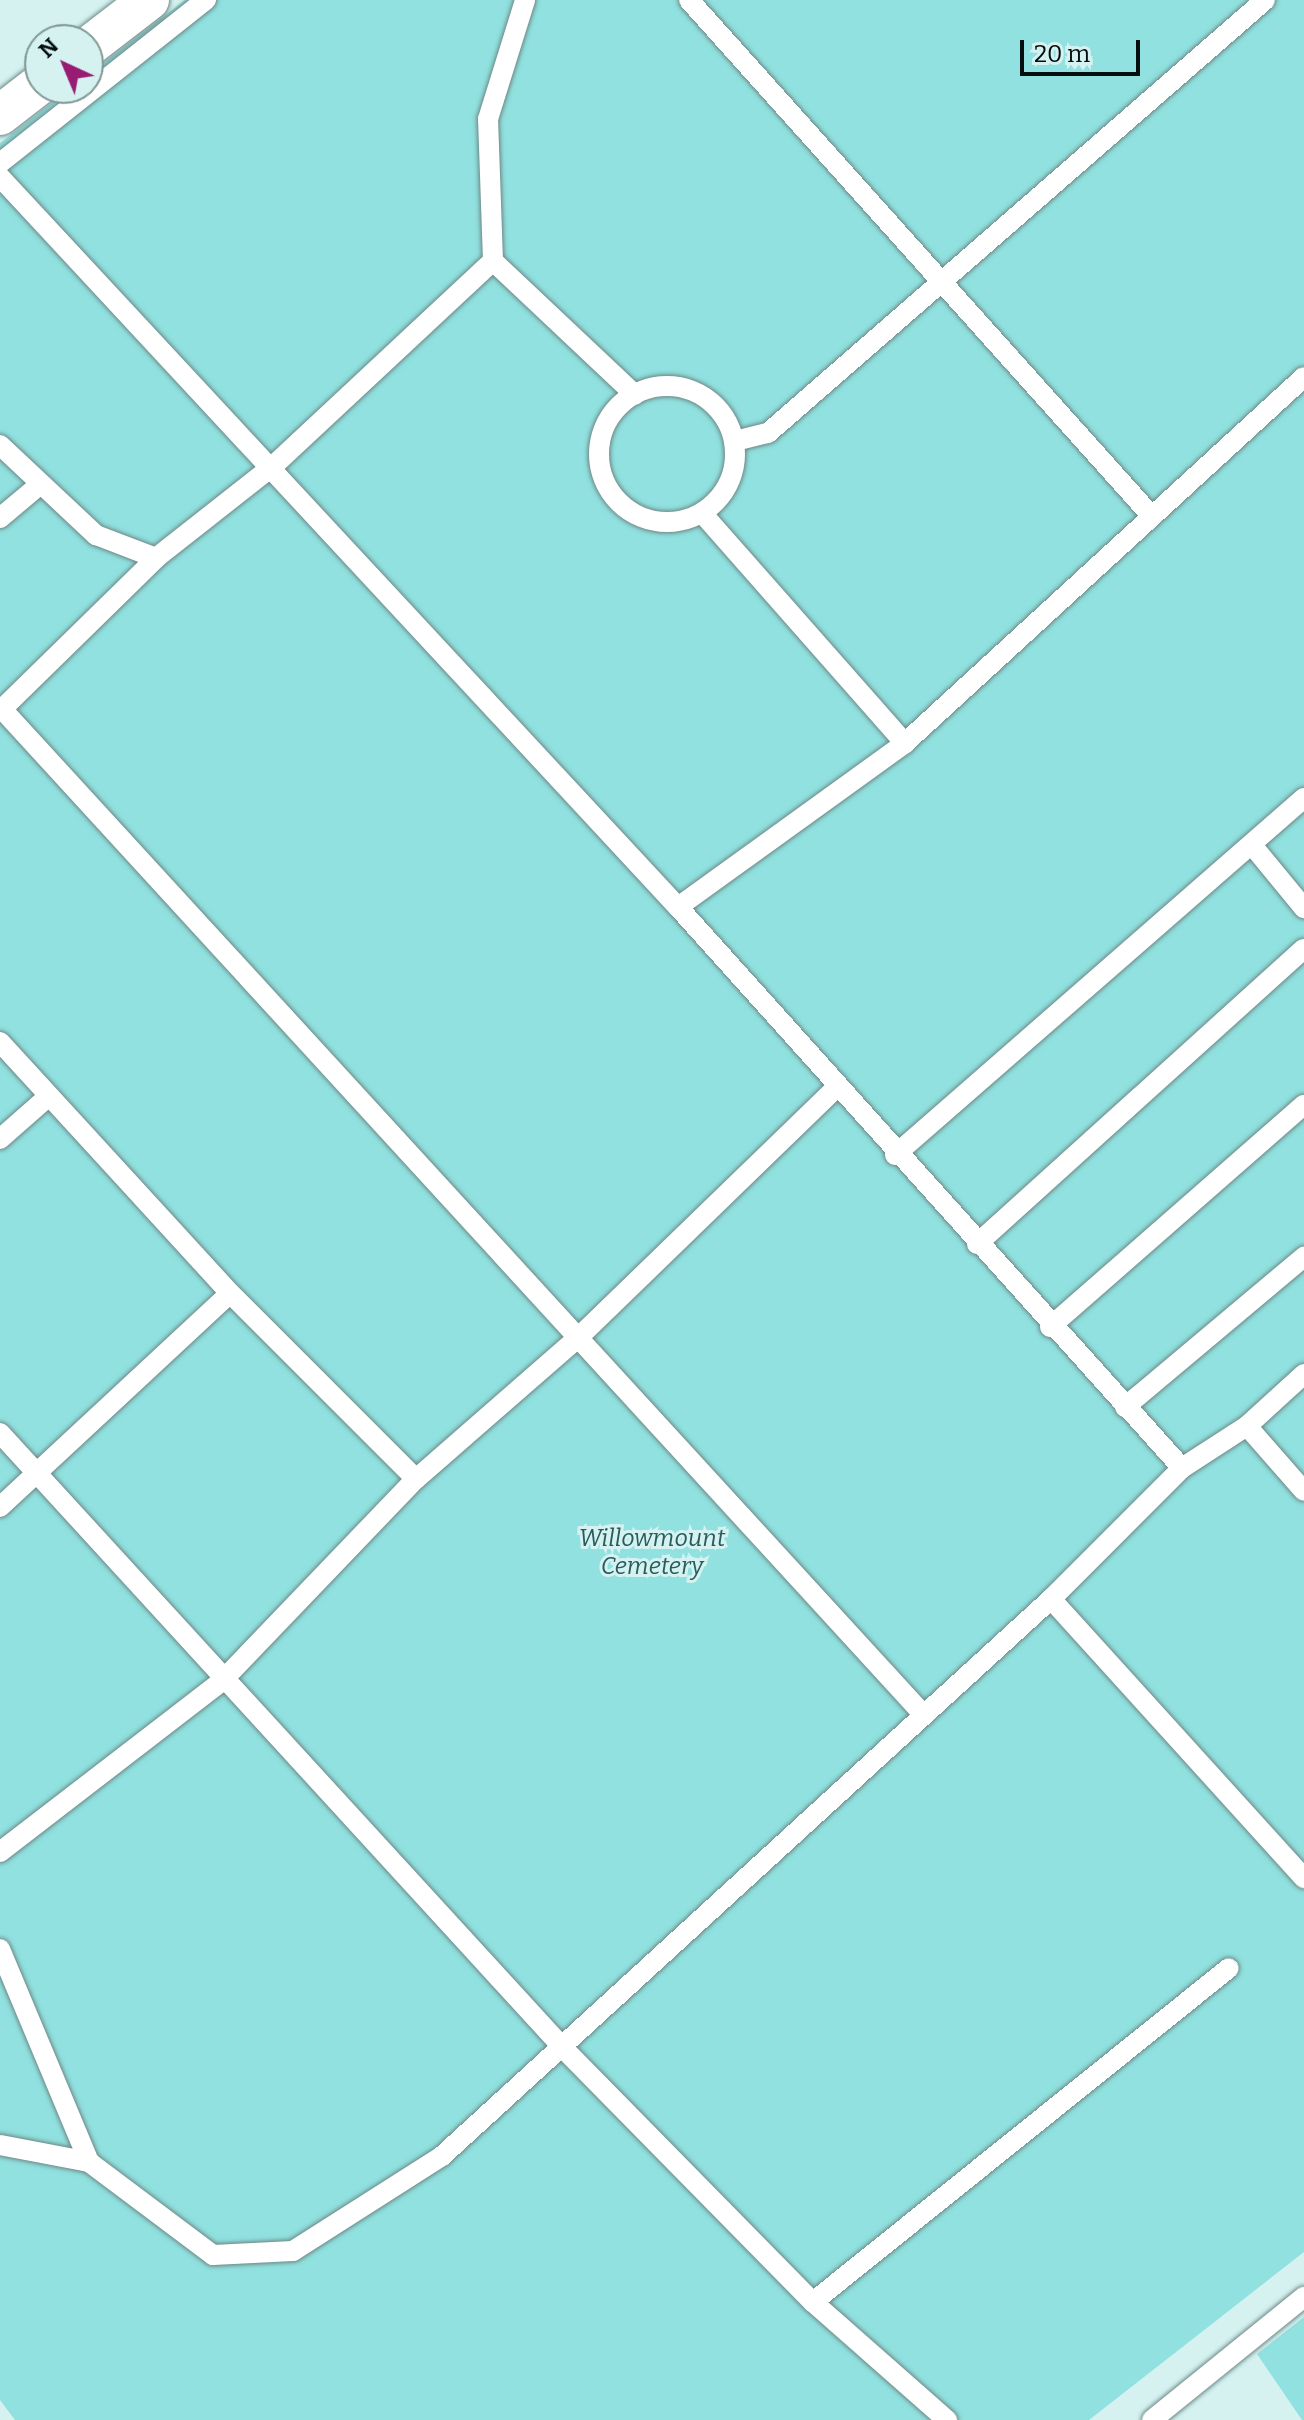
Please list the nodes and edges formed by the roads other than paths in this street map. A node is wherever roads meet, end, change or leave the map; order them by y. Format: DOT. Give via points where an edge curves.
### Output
graph roads {
  1 [pos="149,0"];
  2 [pos="206,0"];
  3 [pos="525,0"];
  4 [pos="689,0"];
  5 [pos="1265,0"];
  6 [pos="104,35"];
  7 [pos="24,96"];
  8 [pos="0,115"];
  9 [pos="0,163"];
  10 [pos="0,177"];
  11 [pos="493,261"];
  12 [pos="941,280"];
  13 [pos="1304,377"];
  14 [pos="635,395"];
  15 [pos="735,441"];
  16 [pos="0,445"];
  17 [pos="273,466"];
  18 [pos="38,486"];
  19 [pos="702,513"];
  20 [pos="1149,513"];
  21 [pos="0,518"];
  22 [pos="156,558"];
  23 [pos="1,710"];
  24 [pos="905,743"];
  25 [pos="1304,798"];
  26 [pos="1252,845"];
  27 [pos="678,907"];
  28 [pos="1304,908"];
  29 [pos="1304,949"];
  30 [pos="0,1042"];
  31 [pos="836,1088"];
  32 [pos="49,1096"];
  33 [pos="1304,1105"];
  34 [pos="0,1139"];
  35 [pos="895,1155"];
  36 [pos="977,1244"];
  37 [pos="1304,1257"];
  38 [pos="230,1293"];
  39 [pos="1050,1327"];
  40 [pos="582,1334"];
  41 [pos="1304,1374"];
  42 [pos="1125,1407"];
  43 [pos="1247,1426"];
  44 [pos="0,1433"];
  45 [pos="1182,1468"];
  46 [pos="38,1473"];
  47 [pos="416,1479"];
  48 [pos="1304,1491"];
  49 [pos="0,1507"];
  50 [pos="1051,1599"];
  51 [pos="221,1682"];
  52 [pos="921,1712"];
  53 [pos="0,1852"];
  54 [pos="1304,1878"];
  55 [pos="0,1949"];
  56 [pos="1229,1968"];
  57 [pos="564,2049"];
  58 [pos="0,2145"];
  59 [pos="89,2162"];
  60 [pos="1304,2297"];
  61 [pos="813,2302"];
  62 [pos="947,2420"];
  63 [pos="1152,2420"];
  1 -- 6 [label="street"];
  2 -- 9 [label="lane"];
  3 -- 11 [label="lane" via="488,119"];
  4 -- 12 [label="lane"];
  5 -- 12 [label="lane"];
  7 -- 8 [label="street"];
  10 -- 17 [label="lane"];
  11 -- 14 [label="lane"];
  11 -- 17 [label="lane"];
  12 -- 15 [label="lane" via="768,433"];
  12 -- 20 [label="lane"];
  13 -- 20 [label="lane"];
  14 -- 15 [label="lane" via="676,386 697,393 728,421"];
  14 -- 19 [label="lane" via="618,408 599,446 608,488 639,517 681,521"];
  15 -- 19 [label="lane" via="729,482"];
  16 -- 18 [label="lane"];
  17 -- 22 [label="lane"];
  17 -- 27 [label="lane"];
  18 -- 21 [label="lane"];
  18 -- 22 [label="lane" via="96,535"];
  19 -- 24 [label="lane"];
  20 -- 24 [label="lane"];
  22 -- 23 [label="lane"];
  23 -- 40 [label="lane"];
  24 -- 27 [label="lane"];
  25 -- 26 [label="lane"];
  26 -- 28 [label="lane"];
  26 -- 35 [label="lane"];
  27 -- 31 [label="lane"];
  29 -- 36 [label="lane"];
  30 -- 32 [label="lane"];
  31 -- 35 [label="lane"];
  31 -- 40 [label="lane"];
  32 -- 34 [label="lane"];
  32 -- 38 [label="lane"];
  33 -- 39 [label="lane"];
  35 -- 36 [label="lane"];
  36 -- 39 [label="lane"];
  37 -- 42 [label="lane"];
  38 -- 46 [label="lane"];
  38 -- 47 [label="lane"];
  39 -- 42 [label="lane"];
  40 -- 47 [label="lane"];
  40 -- 52 [label="lane"];
  41 -- 43 [label="lane"];
  42 -- 45 [label="lane"];
  43 -- 45 [label="lane"];
  43 -- 48 [label="lane"];
  44 -- 46 [label="lane"];
  45 -- 50 [label="lane"];
  46 -- 49 [label="lane"];
  46 -- 51 [label="lane"];
  47 -- 51 [label="lane"];
  50 -- 52 [label="lane"];
  50 -- 54 [label="lane"];
  51 -- 53 [label="lane"];
  51 -- 57 [label="lane"];
  52 -- 57 [label="lane"];
  55 -- 59 [label="lane"];
  56 -- 61 [label="lane"];
  57 -- 59 [label="lane" via="442,2156 293,2251 213,2255"];
  57 -- 61 [label="lane"];
  58 -- 59 [label="lane"];
  60 -- 63 [label="lane"];
  61 -- 62 [label="lane"];
}
